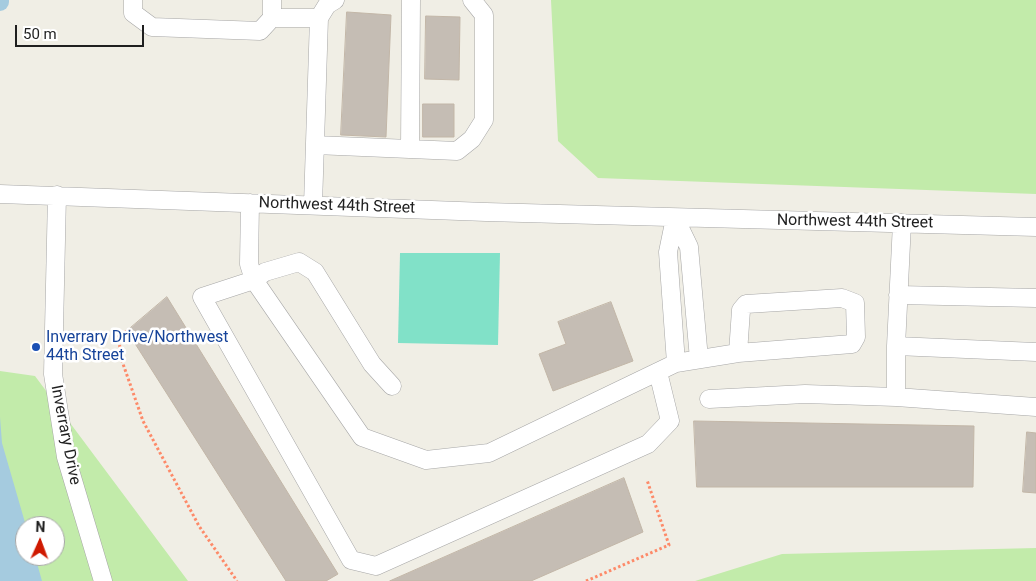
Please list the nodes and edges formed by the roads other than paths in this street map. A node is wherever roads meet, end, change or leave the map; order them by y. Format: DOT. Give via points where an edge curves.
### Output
graph roads {
  1 [pos="134,0"];
  2 [pos="272,0"];
  3 [pos="335,0"];
  4 [pos="410,0"];
  5 [pos="472,0"];
  6 [pos="272,18"];
  7 [pos="319,18"];
  8 [pos="315,145"];
  9 [pos="410,149"];
  10 [pos="0,194"];
  11 [pos="57,195"];
  12 [pos="250,203"];
  13 [pos="313,205"];
  14 [pos="675,218"];
  15 [pos="902,223"];
  16 [pos="1036,227"];
  17 [pos="254,280"];
  18 [pos="898,295"];
  19 [pos="1036,298"];
  20 [pos="896,346"];
  21 [pos="1036,352"];
  22 [pos="738,353"];
  23 [pos="699,360"];
  24 [pos="676,363"];
  25 [pos="658,372"];
  26 [pos="392,386"];
  27 [pos="896,397"];
  28 [pos="709,399"];
  29 [pos="1036,407"];
  30 [pos="103,581"];
  1 -- 6 [label="street" via="133,13 152,27 260,31"];
  2 -- 6 [label="street"];
  3 -- 7 [label="street" via="327,5"];
  4 -- 9 [label="street"];
  5 -- 9 [label="street" via="484,15 484,120 472,139 456,151"];
  6 -- 7 [label="street"];
  7 -- 8 [label="street"];
  8 -- 9 [label="street"];
  8 -- 13 [label="street"];
  10 -- 11 [label="street, Northwest 44th Street"];
  11 -- 12 [label="street, Northwest 44th Street"];
  11 -- 30 [label="street, Inverrary Drive" via="53,374 66,457"];
  12 -- 13 [label="street, Northwest 44th Street"];
  12 -- 17 [label="street" via="250,264"];
  13 -- 14 [label="street, Northwest 44th Street"];
  14 -- 15 [label="street, Northwest 44th Street"];
  14 -- 23 [label="street" via="689,247"];
  14 -- 24 [label="street" via="668,252"];
  15 -- 16 [label="street, Northwest 44th Street"];
  15 -- 18 [label="street"];
  17 -- 25 [label="street" via="362,437 426,460 490,453"];
  17 -- 25 [label="street" via="202,297 351,560 376,566 648,444 670,421"];
  17 -- 26 [label="street" via="265,272 299,262 315,272 372,364"];
  18 -- 19 [label="street"];
  18 -- 20 [label="street"];
  20 -- 21 [label="street"];
  20 -- 27 [label="street"];
  22 -- 22 [label="street" via="741,310 746,304 842,298 855,303 856,337 852,344"];
  22 -- 23 [label="street"];
  23 -- 24 [label="street"];
  24 -- 25 [label="street"];
  27 -- 28 [label="street" via="805,394"];
  27 -- 29 [label="street"];
}
